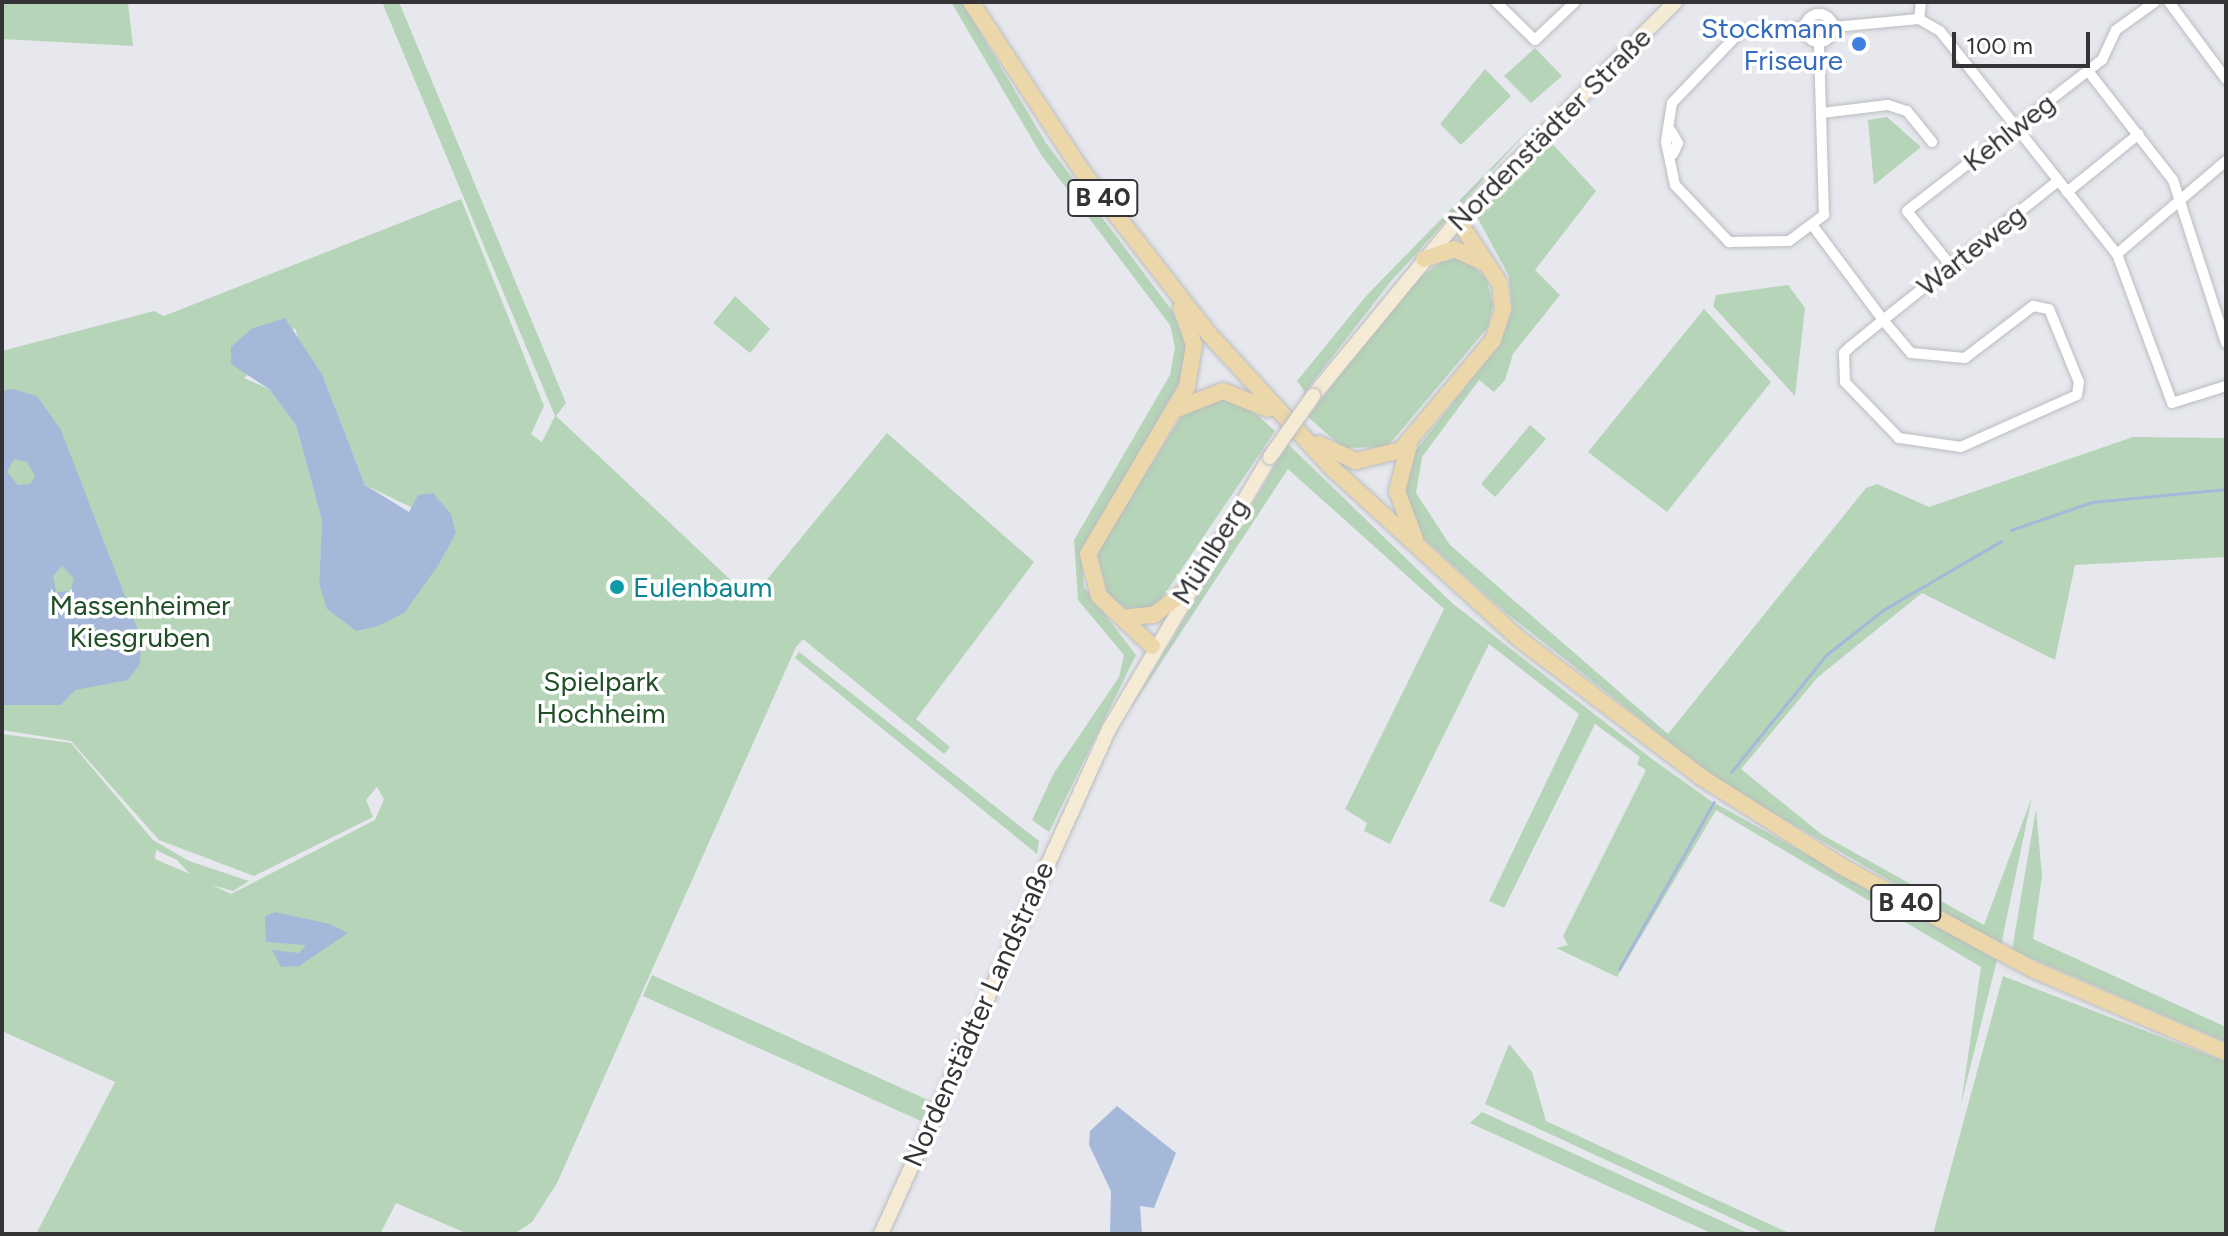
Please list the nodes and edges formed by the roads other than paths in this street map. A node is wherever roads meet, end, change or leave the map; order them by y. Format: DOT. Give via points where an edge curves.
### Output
graph roads {
  1 [pos="971,2"];
  2 [pos="1496,2"];
  3 [pos="1575,2"];
  4 [pos="1675,2"];
  5 [pos="1921,2"];
  6 [pos="2155,2"];
  7 [pos="2169,2"];
  8 [pos="1820,8"];
  9 [pos="1919,19"];
  10 [pos="1805,27"];
  11 [pos="1834,27"];
  12 [pos="1819,42"];
  13 [pos="2088,71"];
  14 [pos="2226,79"];
  15 [pos="1822,113"];
  16 [pos="2016,127"];
  17 [pos="2139,134"];
  18 [pos="1932,142"];
  19 [pos="2226,161"];
  20 [pos="2058,181"];
  21 [pos="2067,192"];
  22 [pos="2182,204"];
  23 [pos="1456,223"];
  24 [pos="1813,226"];
  25 [pos="2117,254"];
  26 [pos="1474,255"];
  27 [pos="1424,259"];
  28 [pos="1951,266"];
  29 [pos="1490,267"];
  30 [pos="1175,292"];
  31 [pos="1883,320"];
  32 [pos="2226,343"];
  33 [pos="2226,386"];
  34 [pos="1313,396"];
  35 [pos="1171,417"];
  36 [pos="1285,419"];
  37 [pos="1301,436"];
  38 [pos="1414,439"];
  39 [pos="1429,561"];
  40 [pos="1186,590"];
  41 [pos="1111,610"];
  42 [pos="1129,617"];
  43 [pos="1152,646"];
  44 [pos="1077,795"];
  45 [pos="2226,1052"];
  46 [pos="881,1234"];
  1 -- 30 [label="main road, B 40" via="1082,171"];
  2 -- 3 [label="street" via="1535,40"];
  4 -- 23 [label="main road, Nordenstädter Straße"];
  5 -- 9 [label="street"];
  6 -- 13 [label="street, Kehlweg" via="2116,30"];
  7 -- 14 [label="street"];
  8 -- 10 [label="street"];
  8 -- 11 [label="street"];
  9 -- 11 [label="street"];
  9 -- 16 [label="street" via="1940,31"];
  10 -- 12 [label="street"];
  10 -- 24 [label="street" via="1740,32 1675,96 1666,142 1678,189 1729,242 1789,241"];
  11 -- 12 [label="street"];
  12 -- 15 [label="street"];
  13 -- 16 [label="street, Kehlweg"];
  13 -- 17 [label="street"];
  15 -- 18 [label="street" via="1888,105 1907,111"];
  15 -- 24 [label="street" via="1826,203"];
  16 -- 20 [label="street"];
  16 -- 28 [label="street, Kehlweg" via="1907,211"];
  17 -- 21 [label="street"];
  17 -- 22 [label="street"];
  19 -- 22 [label="street"];
  20 -- 21 [label="street"];
  20 -- 28 [label="street, Warteweg"];
  21 -- 25 [label="street"];
  22 -- 25 [label="street"];
  22 -- 32 [label="street"];
  23 -- 26 [label="main road"];
  23 -- 27 [label="main road, Nordenstädter Straße"];
  23 -- 29 [label="main road"];
  24 -- 31 [label="street"];
  25 -- 33 [label="street" via="2172,403"];
  26 -- 27 [label="main road" via="1448,249"];
  26 -- 29 [label="main road"];
  27 -- 34 [label="main road, Nordenstädter Straße"];
  28 -- 31 [label="street, Warteweg"];
  29 -- 38 [label="main road" via="1503,301 1497,333"];
  30 -- 35 [label="main road" via="1194,359"];
  30 -- 36 [label="main road, B 40"];
  31 -- 31 [label="street" via="1844,353 1842,374 1903,440 1961,447 2079,391 2045,305 2028,308 1958,359 1911,353"];
  34 -- 40 [label="main road, Mühlberg, bridge"];
  35 -- 37 [label="main road" via="1197,396 1231,391 1256,400"];
  35 -- 41 [label="main road" via="1090,546 1090,579"];
  36 -- 37 [label="main road, B 40"];
  36 -- 38 [label="main road" via="1356,461 1388,457"];
  37 -- 39 [label="main road, B 40"];
  38 -- 39 [label="main road" via="1399,469 1398,502"];
  39 -- 45 [label="main road, B 40" via="1610,712 1796,839 1988,947"];
  40 -- 42 [label="main road" via="1154,615"];
  40 -- 43 [label="main road, Mühlberg"];
  41 -- 42 [label="main road"];
  41 -- 43 [label="main road"];
  42 -- 43 [label="main road" via="1146,629"];
  43 -- 44 [label="main road, Mühlberg"];
  44 -- 46 [label="main road, Nordenstädter Landstraße"];
}
